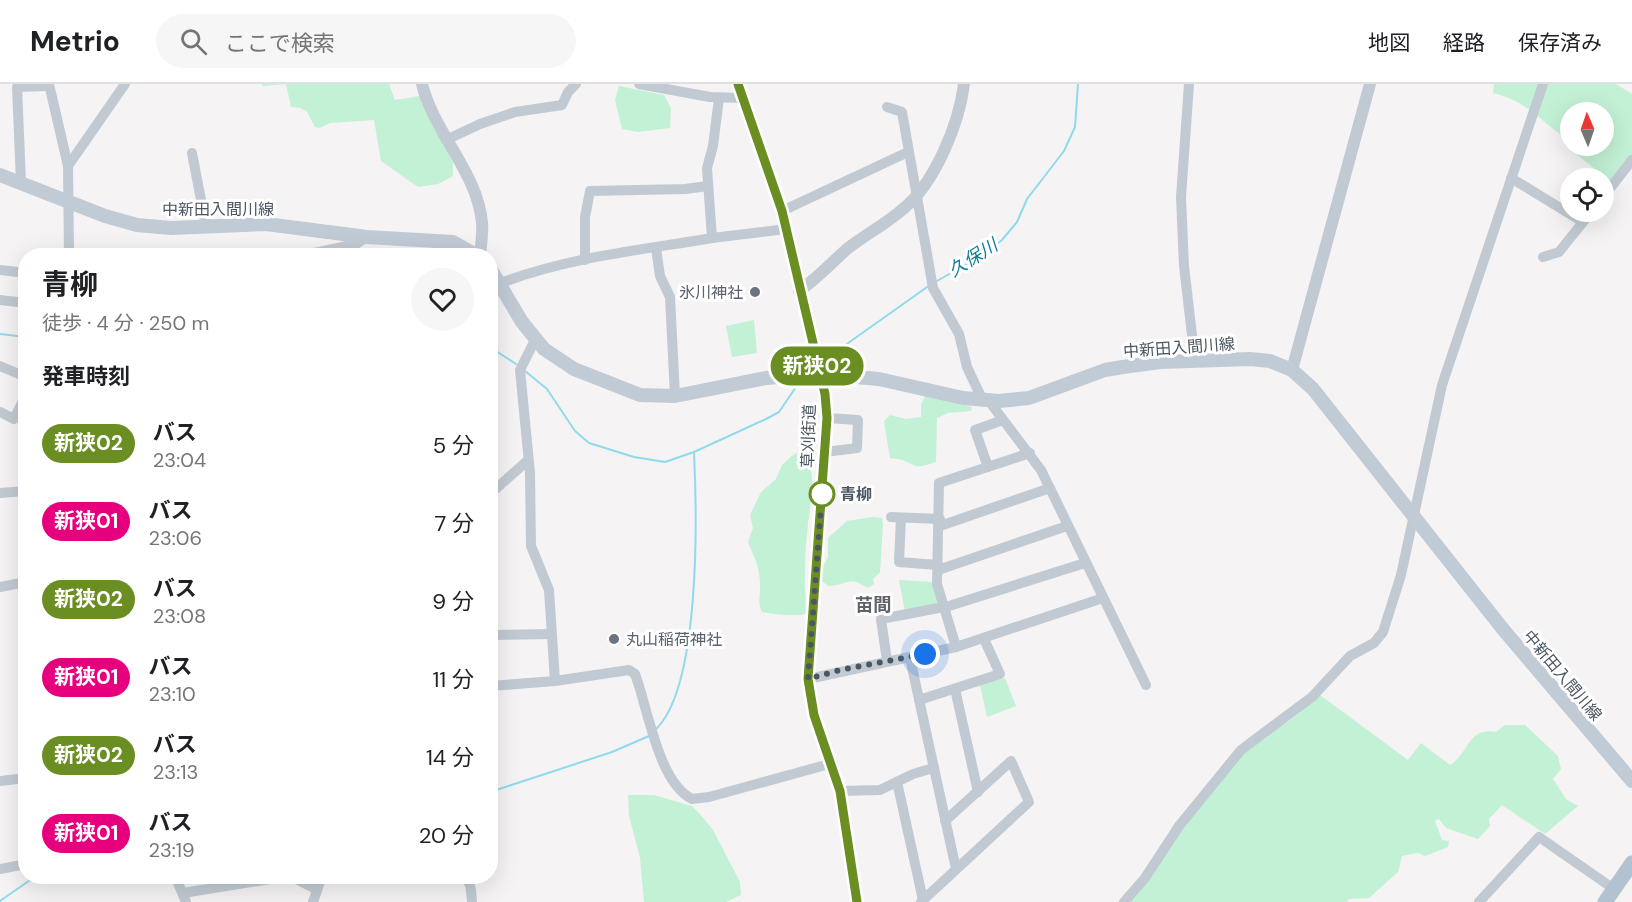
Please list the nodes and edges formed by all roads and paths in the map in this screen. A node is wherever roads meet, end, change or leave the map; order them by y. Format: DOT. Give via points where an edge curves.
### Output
graph roads {
  1 [pos="125,84"];
  2 [pos="422,84"];
  3 [pos="576,84"];
  4 [pos="639,84"];
  5 [pos="738,84"];
  6 [pos="964,84"];
  7 [pos="1189,84"];
  8 [pos="1370,84"];
  9 [pos="1543,84"];
  10 [pos="49,85"];
  11 [pos="719,98"];
  12 [pos="742,98"];
  13 [pos="887,107"];
  14 [pos="446,140"];
  15 [pos="908,152"];
  16 [pos="192,153"];
  17 [pos="1632,160"];
  18 [pos="68,166"];
  19 [pos="0,175"];
  20 [pos="1511,178"];
  21 [pos="21,182"];
  22 [pos="1614,183"];
  23 [pos="708,186"];
  24 [pos="916,196"];
  25 [pos="66,200"];
  26 [pos="1560,208"];
  27 [pos="782,211"];
  28 [pos="1583,222"];
  29 [pos="206,226"];
  30 [pos="786,229"];
  31 [pos="367,237"];
  32 [pos="712,238"];
  33 [pos="69,248"];
  34 [pos="337,248"];
  35 [pos="465,248"];
  36 [pos="479,248"];
  37 [pos="656,248"];
  38 [pos="1544,257"];
  39 [pos="585,260"];
  40 [pos="0,270"];
  41 [pos="18,272"];
  42 [pos="498,279"];
  43 [pos="501,283"];
  44 [pos="799,291"];
  45 [pos="0,300"];
  46 [pos="18,302"];
  47 [pos="535,340"];
  48 [pos="1195,361"];
  49 [pos="0,366"];
  50 [pos="1292,370"];
  51 [pos="18,374"];
  52 [pos="819,374"];
  53 [pos="675,396"];
  54 [pos="986,401"];
  55 [pos="18,411"];
  56 [pos="0,412"];
  57 [pos="827,418"];
  58 [pos="1003,420"];
  59 [pos="825,453"];
  60 [pos="1029,453"];
  61 [pos="527,461"];
  62 [pos="987,467"];
  63 [pos="498,487"];
  64 [pos="1050,488"];
  65 [pos="18,492"];
  66 [pos="0,493"];
  67 [pos="1413,516"];
  68 [pos="940,522"];
  69 [pos="1067,526"];
  70 [pos="1085,563"];
  71 [pos="938,568"];
  72 [pos="18,584"];
  73 [pos="0,587"];
  74 [pos="1103,598"];
  75 [pos="944,607"];
  76 [pos="551,634"];
  77 [pos="498,635"];
  78 [pos="984,639"];
  79 [pos="956,646"];
  80 [pos="910,658"];
  81 [pos="887,661"];
  82 [pos="808,679"];
  83 [pos="555,681"];
  84 [pos="498,685"];
  85 [pos="1146,686"];
  86 [pos="955,689"];
  87 [pos="919,700"];
  88 [pos="833,763"];
  89 [pos="933,768"];
  90 [pos="18,779"];
  91 [pos="0,781"];
  92 [pos="1632,781"];
  93 [pos="897,782"];
  94 [pos="840,791"];
  95 [pos="978,792"];
  96 [pos="945,821"];
  97 [pos="1632,863"];
  98 [pos="18,866"];
  99 [pos="0,869"];
  100 [pos="956,869"];
  101 [pos="178,884"];
  102 [pos="212,884"];
  103 [pos="234,884"];
  104 [pos="306,884"];
  105 [pos="318,884"];
  106 [pos="470,884"];
  107 [pos="213,888"];
  108 [pos="316,889"];
  109 [pos="1614,889"];
  110 [pos="184,898"];
  111 [pos="922,901"];
  112 [pos="313,902"];
  113 [pos="472,902"];
  114 [pos="857,902"];
  115 [pos="1124,902"];
  116 [pos="1479,902"];
  117 [pos="1605,902"];
  1 -- 18 [label="street"];
  2 -- 14 [label="street"];
  3 -- 14 [label="street" via="562,105 515,112"];
  4 -- 11 [label="street"];
  5 -- 12 [label="street, 草刈街道"];
  6 -- 24 [label="street" via="952,133"];
  7 -- 48 [label="street" via="1180,197"];
  8 -- 50 [label="street"];
  9 -- 20 [label="street"];
  10 -- 18 [label="street"];
  10 -- 21 [label="street" via="17,87"];
  11 -- 12 [label="street"];
  11 -- 23 [label="street" via="706,168"];
  12 -- 27 [label="street, 草刈街道"];
  13 -- 15 [label="street" via="902,112"];
  14 -- 36 [label="street" via="478,201 483,225"];
  15 -- 24 [label="street"];
  15 -- 27 [label="street"];
  16 -- 29 [label="street"];
  17 -- 22 [label="street"];
  18 -- 25 [label="street"];
  19 -- 21 [label="main road, 中新田入間川線"];
  20 -- 26 [label="street"];
  20 -- 67 [label="street" via="1442,385"];
  21 -- 25 [label="main road, 中新田入間川線"];
  23 -- 32 [label="street"];
  23 -- 39 [label="street" via="590,191 585,217"];
  24 -- 44 [label="street"];
  24 -- 54 [label="street" via="932,283 959,334 967,367"];
  25 -- 29 [label="main road, 中新田入間川線" via="137,225"];
  25 -- 33 [label="street"];
  27 -- 30 [label="street, 草刈街道"];
  28 -- 38 [label="street" via="1559,252"];
  29 -- 31 [label="main road, 中新田入間川線" via="266,224"];
  30 -- 32 [label="street"];
  30 -- 44 [label="street, 草刈街道"];
  31 -- 34 [label="street"];
  31 -- 35 [label="main road, 中新田入間川線" via="453,242"];
  32 -- 37 [label="street"];
  37 -- 39 [label="street"];
  37 -- 53 [label="street" via="660,276 670,297"];
  39 -- 43 [label="street" via="529,272"];
  40 -- 41 [label="street"];
  42 -- 43 [label="main road, 中新田入間川線"];
  43 -- 47 [label="main road, 中新田入間川線"];
  44 -- 52 [label="street, 草刈街道"];
  45 -- 46 [label="street"];
  47 -- 53 [label="main road, 中新田入間川線" via="574,369 617,388 640,395"];
  47 -- 61 [label="street" via="520,370"];
  48 -- 50 [label="main road, 中新田入間川線" via="1261,360"];
  48 -- 54 [label="main road, 中新田入間川線" via="1114,369 1029,398"];
  49 -- 51 [label="street"];
  50 -- 67 [label="main road, 中新田入間川線" via="1313,388"];
  52 -- 53 [label="main road, 中新田入間川線" via="766,378"];
  52 -- 54 [label="main road, 中新田入間川線" via="879,379"];
  52 -- 57 [label="street, 草刈街道"];
  54 -- 58 [label="street"];
  55 -- 56 [label="street" via="14,419"];
  57 -- 59 [label="street, 草刈街道"];
  57 -- 59 [label="street" via="858,420 857,448"];
  58 -- 60 [label="street"];
  58 -- 62 [label="street" via="975,430"];
  59 -- 82 [label="street, 草刈街道"];
  60 -- 62 [label="street"];
  60 -- 64 [label="street"];
  61 -- 63 [label="street"];
  61 -- 76 [label="street" via="531,546 549,590"];
  62 -- 68 [label="street" via="939,483"];
  64 -- 68 [label="street"];
  64 -- 69 [label="street"];
  65 -- 66 [label="street"];
  67 -- 92 [label="main road, 中新田入間川線"];
  67 -- 115 [label="street" via="1401,575 1383,632 1374,643 1350,656 1312,697 1241,750"];
  68 -- 71 [label="street"];
  68 -- 71 [label="street" via="896,518 899,562"];
  69 -- 70 [label="street"];
  69 -- 71 [label="street"];
  70 -- 74 [label="street"];
  70 -- 75 [label="street"];
  71 -- 75 [label="street" via="937,584"];
  72 -- 73 [label="street"];
  74 -- 78 [label="street"];
  74 -- 85 [label="street"];
  75 -- 79 [label="street"];
  75 -- 81 [label="street" via="881,619"];
  76 -- 77 [label="street"];
  76 -- 83 [label="street"];
  78 -- 79 [label="street"];
  78 -- 86 [label="street" via="1000,674"];
  79 -- 80 [label="street"];
  80 -- 81 [label="street"];
  80 -- 87 [label="street"];
  81 -- 82 [label="street"];
  82 -- 88 [label="street, 草刈街道" via="814,715"];
  83 -- 84 [label="street"];
  83 -- 88 [label="street" via="629,670 635,674 652,732 677,788 692,799"];
  86 -- 87 [label="street"];
  86 -- 95 [label="street"];
  87 -- 89 [label="street"];
  88 -- 94 [label="street, 草刈街道"];
  89 -- 93 [label="street"];
  89 -- 96 [label="street"];
  90 -- 91 [label="street"];
  93 -- 94 [label="street" via="870,791"];
  93 -- 111 [label="street"];
  94 -- 114 [label="street, 草刈街道"];
  95 -- 96 [label="street"];
  95 -- 100 [label="street" via="1011,761 1029,802"];
  96 -- 100 [label="street"];
  97 -- 109 [label="main road"];
  98 -- 99 [label="street"];
  100 -- 111 [label="street"];
  101 -- 110 [label="street"];
  102 -- 107 [label="street"];
  103 -- 107 [label="street"];
  104 -- 108 [label="street"];
  105 -- 108 [label="street"];
  106 -- 113 [label="street"];
  107 -- 110 [label="street"];
  108 -- 112 [label="street"];
  109 -- 116 [label="street" via="1539,837"];
  109 -- 117 [label="main road"];
}
